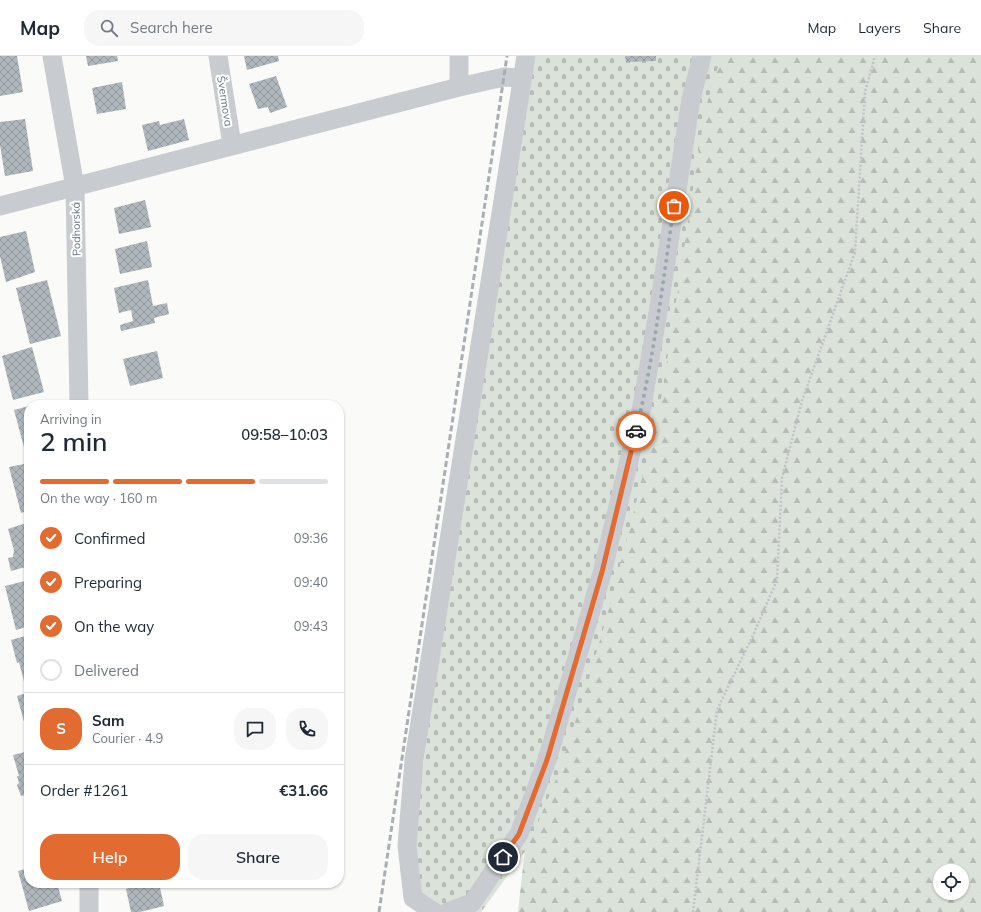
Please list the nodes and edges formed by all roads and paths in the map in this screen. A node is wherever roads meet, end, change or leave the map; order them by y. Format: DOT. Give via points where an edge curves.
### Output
graph roads {
  1 [pos="52,56"];
  2 [pos="218,56"];
  3 [pos="459,56"];
  4 [pos="526,56"];
  5 [pos="702,56"];
  6 [pos="875,56"];
  7 [pos="522,78"];
  8 [pos="459,87"];
  9 [pos="232,145"];
  10 [pos="75,187"];
  11 [pos="0,206"];
  12 [pos="79,400"];
  13 [pos="89,888"];
  14 [pos="89,912"];
  15 [pos="434,912"];
  16 [pos="448,912"];
  17 [pos="694,912"];
  1 -- 10 [label="street, Podhorská"];
  2 -- 9 [label="street, Švermova"];
  3 -- 8 [label="street"];
  4 -- 7 [label="street"];
  5 -- 16 [label="street" via="691,99 642,406 602,572 547,760 519,834 472,903"];
  6 -- 17 [label="path" via="865,92 855,252 802,401 782,478 777,580 717,710"];
  7 -- 8 [label="street" via="504,77"];
  7 -- 15 [label="street" via="414,760 407,846 413,898"];
  8 -- 9 [label="street"];
  9 -- 10 [label="street"];
  10 -- 11 [label="street"];
  10 -- 12 [label="street, Podhorská"];
  13 -- 14 [label="street"];
}
